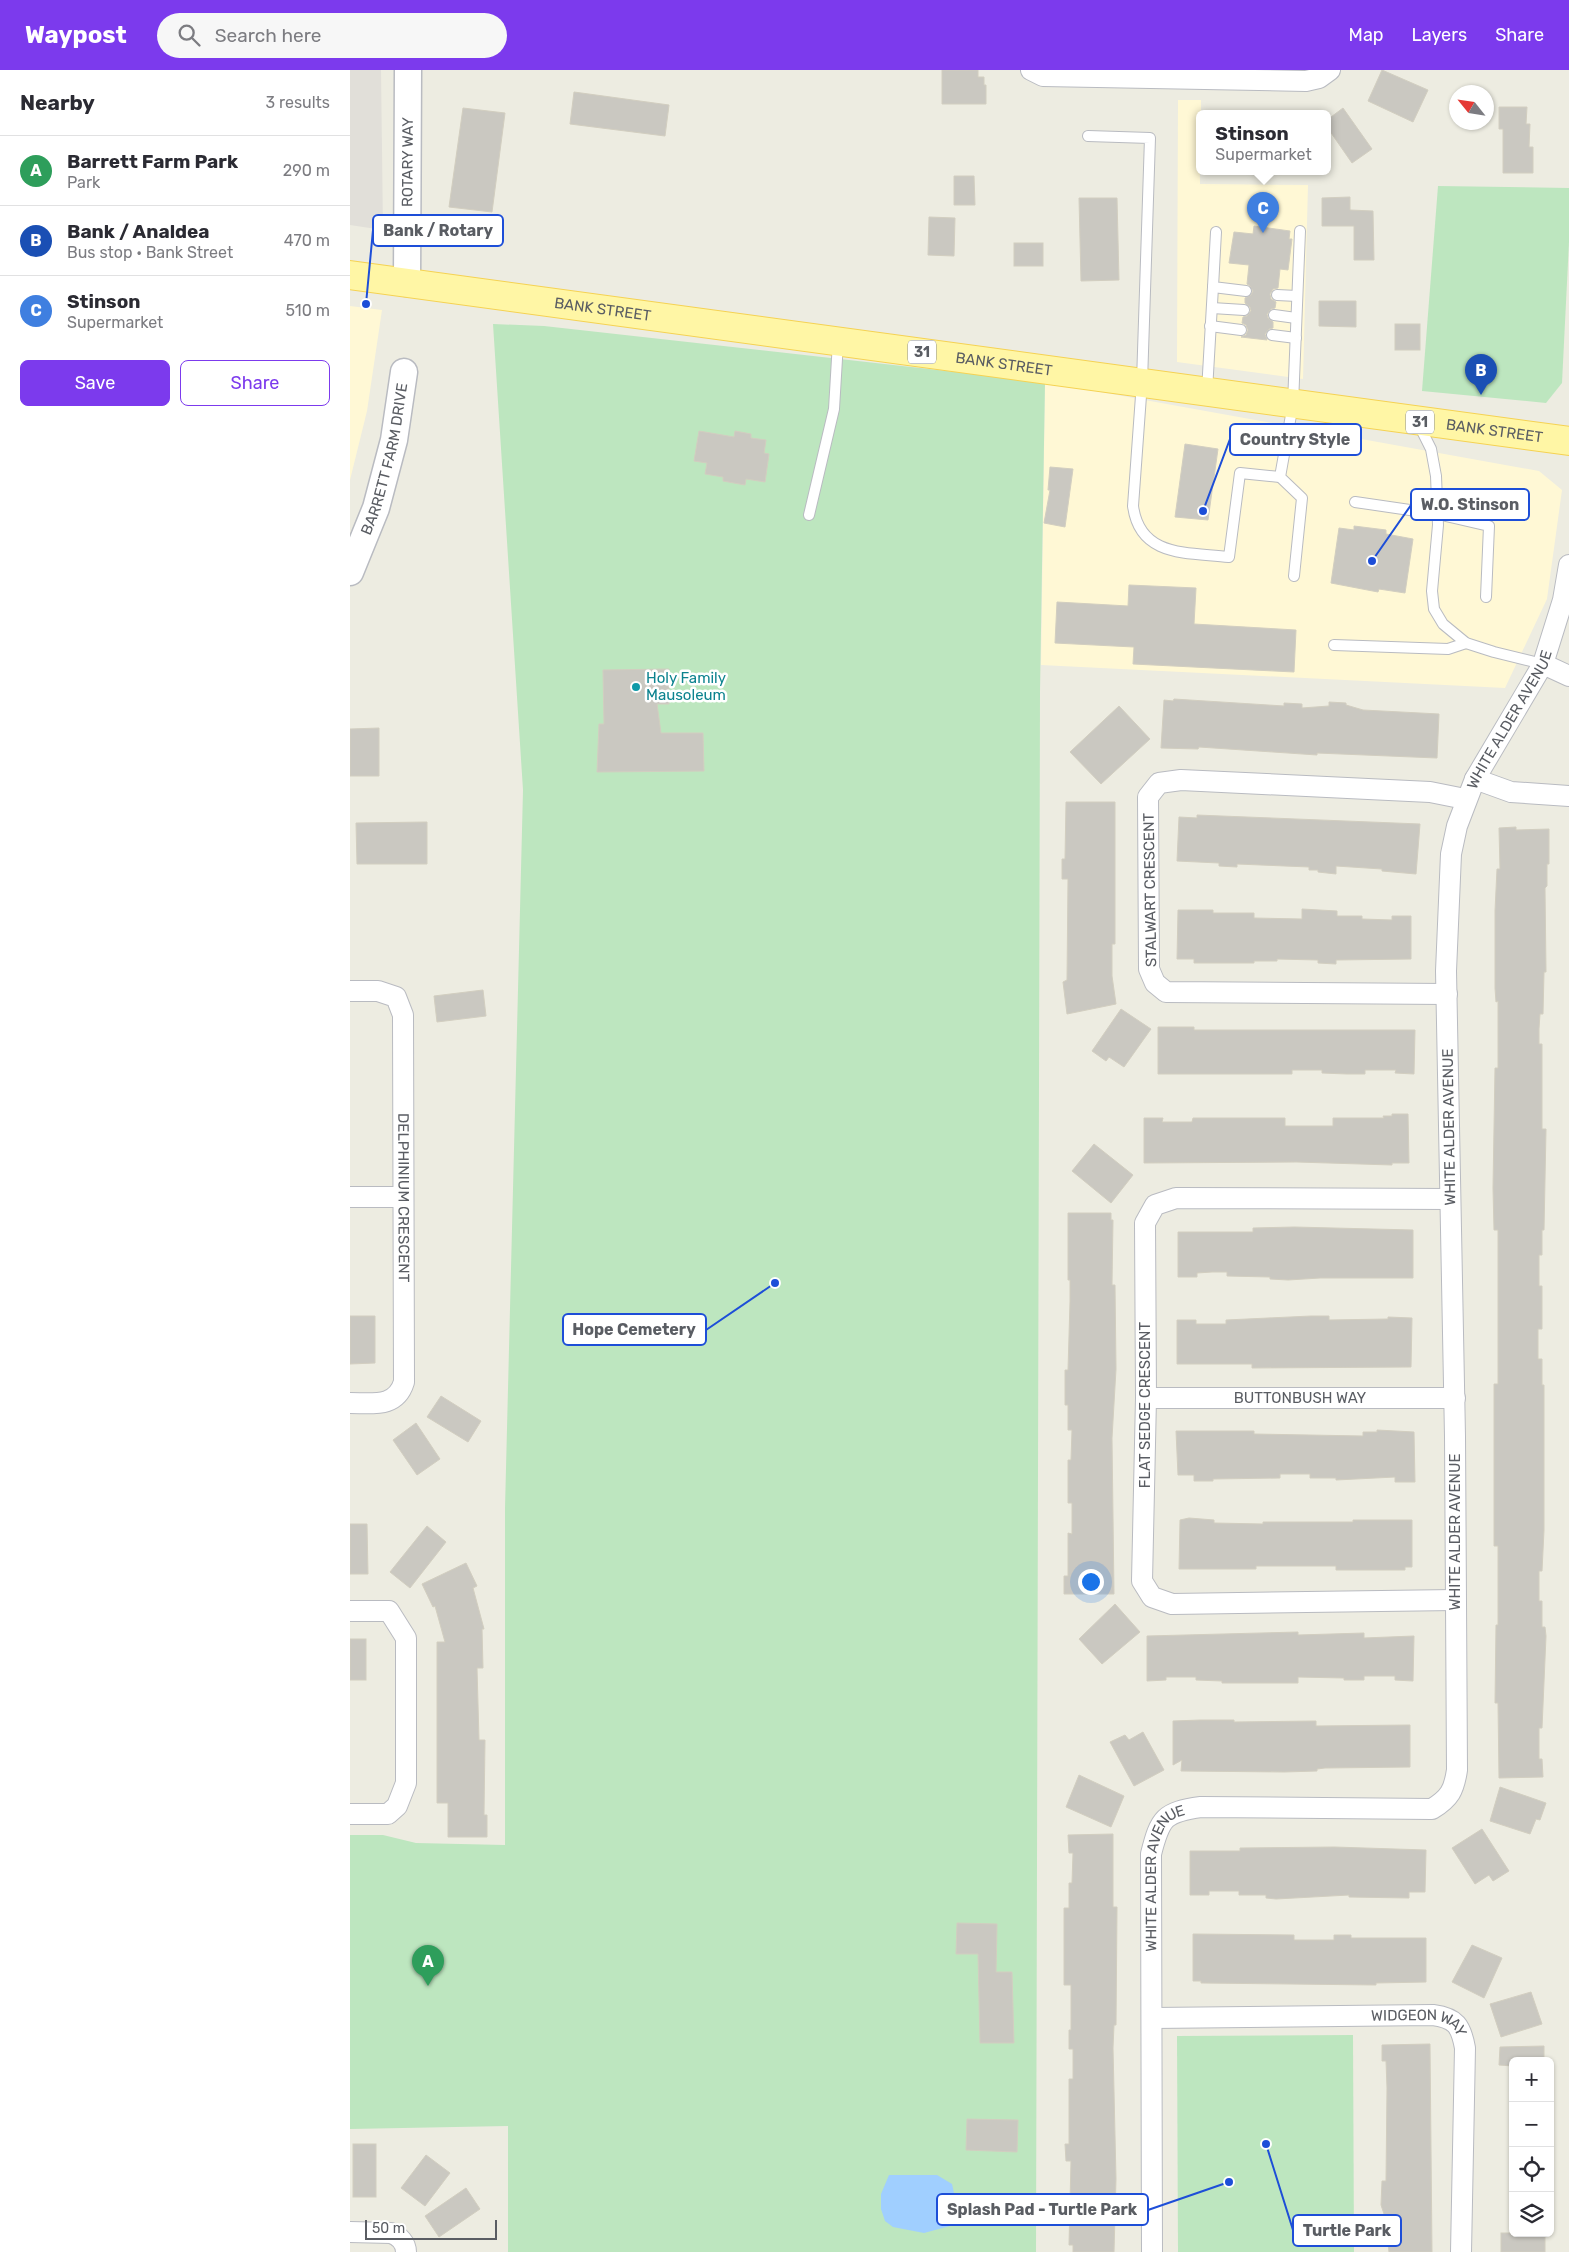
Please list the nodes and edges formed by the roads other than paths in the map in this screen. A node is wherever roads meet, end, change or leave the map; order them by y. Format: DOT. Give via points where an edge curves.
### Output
graph roads {
  1 [pos="408,70"];
  2 [pos="1031,70"];
  3 [pos="1330,70"];
  4 [pos="1088,136"];
  5 [pos="1300,231"];
  6 [pos="1216,232"];
  7 [pos="350,275"];
  8 [pos="407,283"];
  9 [pos="1213,287"];
  10 [pos="1246,291"];
  11 [pos="1277,295"];
  12 [pos="1297,296"];
  13 [pos="1212,308"];
  14 [pos="1244,310"];
  15 [pos="1274,315"];
  16 [pos="1296,318"];
  17 [pos="1210,326"];
  18 [pos="1241,330"];
  19 [pos="1272,335"];
  20 [pos="1296,338"];
  21 [pos="838,341"];
  22 [pos="404,372"];
  23 [pos="1142,382"];
  24 [pos="1207,392"];
  25 [pos="1293,404"];
  26 [pos="1418,421"];
  27 [pos="1569,441"];
  28 [pos="1280,477"];
  29 [pos="1354,502"];
  30 [pos="1437,514"];
  31 [pos="809,515"];
  32 [pos="1569,564"];
  33 [pos="350,572"];
  34 [pos="1294,576"];
  35 [pos="1486,597"];
  36 [pos="1466,643"];
  37 [pos="1334,645"];
  38 [pos="1543,664"];
  39 [pos="1569,676"];
  40 [pos="1474,779"];
  41 [pos="1569,796"];
  42 [pos="1466,799"];
  43 [pos="350,991"];
  44 [pos="1446,994"];
  45 [pos="350,1197"];
  46 [pos="403,1197"];
  47 [pos="1450,1199"];
  48 [pos="1146,1398"];
  49 [pos="1455,1398"];
  50 [pos="350,1403"];
  51 [pos="1455,1600"];
  52 [pos="350,1611"];
  53 [pos="350,1814"];
  54 [pos="1153,2018"];
  55 [pos="350,2232"];
  56 [pos="406,2252"];
  57 [pos="1152,2252"];
  58 [pos="1461,2252"];
  1 -- 8 [label="street, ROTARY WAY"];
  2 -- 3 [label="street" via="1042,76 1306,81 1319,78"];
  4 -- 23 [label="lane" via="1150,138"];
  5 -- 12 [label="lane"];
  6 -- 9 [label="lane"];
  7 -- 8 [label="main road, BANK STREET / 31"];
  8 -- 21 [label="main road, BANK STREET / 31"];
  9 -- 10 [label="lane"];
  9 -- 13 [label="lane"];
  11 -- 12 [label="lane"];
  12 -- 16 [label="lane"];
  13 -- 14 [label="lane"];
  13 -- 17 [label="lane"];
  15 -- 16 [label="lane"];
  16 -- 20 [label="lane"];
  17 -- 18 [label="lane"];
  17 -- 24 [label="lane"];
  19 -- 20 [label="lane"];
  20 -- 25 [label="lane"];
  21 -- 23 [label="main road, BANK STREET / 31"];
  21 -- 31 [label="lane" via="834,409"];
  22 -- 33 [label="street, BARRETT FARM DRIVE" via="394,440 376,508"];
  23 -- 24 [label="main road, BANK STREET / 31"];
  23 -- 28 [label="lane" via="1135,521 1142,534 1155,544 1172,550 1229,557 1240,473"];
  24 -- 25 [label="main road, BANK STREET / 31"];
  25 -- 26 [label="main road, BANK STREET / 31"];
  25 -- 28 [label="lane"];
  26 -- 27 [label="main road, BANK STREET / 31"];
  26 -- 30 [label="lane" via="1434,462"];
  28 -- 34 [label="lane" via="1302,498"];
  29 -- 30 [label="lane"];
  30 -- 35 [label="lane" via="1489,526"];
  30 -- 36 [label="lane" via="1432,591 1434,609 1443,624"];
  32 -- 38 [label="street, WHITE ALDER AVENUE" via="1563,600"];
  36 -- 37 [label="lane" via="1448,649"];
  36 -- 38 [label="lane"];
  38 -- 39 [label="street"];
  38 -- 40 [label="street, WHITE ALDER AVENUE"];
  40 -- 41 [label="street" via="1511,792"];
  40 -- 42 [label="street, WHITE ALDER AVENUE"];
  42 -- 44 [label="street, WHITE ALDER AVENUE" via="1451,854"];
  42 -- 44 [label="street, STALWART CRESCENT" via="1430,792 1181,780 1159,783 1148,797 1149,970 1155,983 1166,992"];
  43 -- 46 [label="street, DELPHINIUM CRESCENT" via="378,991 396,997 403,1015"];
  44 -- 47 [label="street, WHITE ALDER AVENUE"];
  45 -- 46 [label="street"];
  46 -- 50 [label="street, DELPHINIUM CRESCENT" via="404,1382 393,1400"];
  47 -- 48 [label="street, FLAT SEDGE CRESCENT" via="1176,1198 1155,1205 1145,1223"];
  47 -- 49 [label="street, WHITE ALDER AVENUE"];
  48 -- 49 [label="street, BUTTONBUSH WAY"];
  48 -- 51 [label="street, FLAT SEDGE CRESCENT" via="1142,1581 1152,1597 1172,1604"];
  49 -- 51 [label="street, WHITE ALDER AVENUE"];
  51 -- 54 [label="street, WHITE ALDER AVENUE" via="1457,1770 1454,1786 1445,1800 1432,1809 1201,1808 1180,1810 1166,1817 1156,1834 1151,1854"];
  52 -- 53 [label="street" via="389,1612 406,1638 406,1783 397,1806 388,1814"];
  54 -- 57 [label="street, WHITE ALDER AVENUE"];
  54 -- 58 [label="street, WIDGEON WAY" via="1433,2016 1447,2017 1455,2022 1463,2034 1465,2048"];
  55 -- 56 [label="street" via="397,2235"];
}
